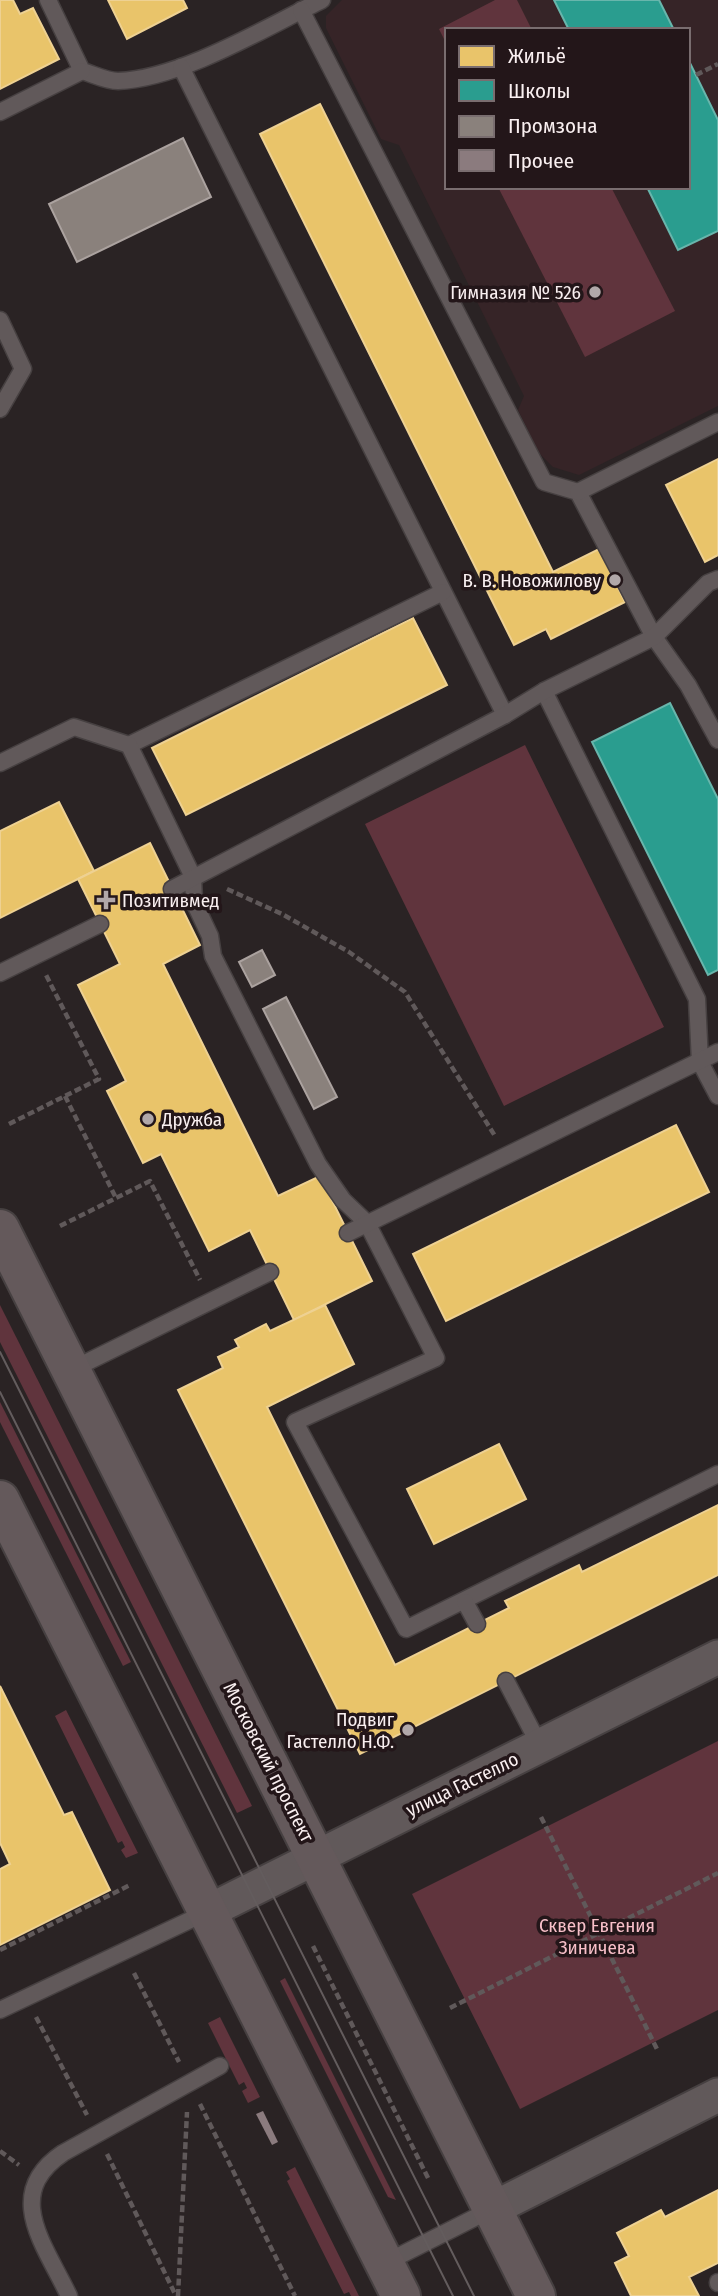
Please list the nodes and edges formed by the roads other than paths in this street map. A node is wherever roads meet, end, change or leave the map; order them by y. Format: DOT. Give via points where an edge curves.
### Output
graph roads {
  1 [pos="48,0"];
  2 [pos="322,0"];
  3 [pos="301,10"];
  4 [pos="181,67"];
  5 [pos="82,71"];
  6 [pos="0,112"];
  7 [pos="0,320"];
  8 [pos="0,409"];
  9 [pos="718,422"];
  10 [pos="578,492"];
  11 [pos="718,579"];
  12 [pos="443,592"];
  13 [pos="654,637"];
  14 [pos="544,691"];
  15 [pos="505,715"];
  16 [pos="718,740"];
  17 [pos="129,745"];
  18 [pos="0,763"];
  19 [pos="193,877"];
  20 [pos="172,888"];
  21 [pos="100,924"];
  22 [pos="0,973"];
  23 [pos="718,1052"];
  24 [pos="700,1062"];
  25 [pos="718,1096"];
  26 [pos="367,1223"];
  27 [pos="0,1229"];
  28 [pos="348,1233"];
  29 [pos="270,1272"];
  30 [pos="71,1370"];
  31 [pos="718,1475"];
  32 [pos="0,1500"];
  33 [pos="465,1602"];
  34 [pos="477,1624"];
  35 [pos="718,1657"];
  36 [pos="506,1681"];
  37 [pos="540,1746"];
  38 [pos="316,1857"];
  39 [pos="207,1912"];
  40 [pos="0,2010"];
  41 [pos="220,2066"];
  42 [pos="718,2095"];
  43 [pos="492,2209"];
  44 [pos="393,2280"];
  45 [pos="69,2296"];
  46 [pos="537,2296"];
  1 -- 5 [label="lane"];
  2 -- 3 [label="lane"];
  3 -- 4 [label="lane"];
  3 -- 10 [label="lane" via="544,482"];
  4 -- 5 [label="lane" via="115,81"];
  4 -- 12 [label="lane"];
  5 -- 6 [label="lane"];
  7 -- 8 [label="lane" via="23,369"];
  9 -- 10 [label="lane"];
  10 -- 13 [label="lane"];
  11 -- 13 [label="lane" via="708,583"];
  12 -- 15 [label="lane"];
  12 -- 17 [label="lane"];
  13 -- 14 [label="lane"];
  13 -- 16 [label="lane" via="688,685"];
  14 -- 15 [label="lane"];
  14 -- 24 [label="lane" via="696,999"];
  15 -- 19 [label="lane"];
  17 -- 18 [label="lane" via="74,727"];
  17 -- 19 [label="lane"];
  19 -- 20 [label="lane"];
  19 -- 26 [label="lane" via="194,902 219,968 318,1164 343,1200"];
  21 -- 22 [label="lane"];
  23 -- 24 [label="lane"];
  24 -- 25 [label="lane"];
  24 -- 26 [label="lane"];
  26 -- 28 [label="lane"];
  26 -- 33 [label="lane" via="436,1358 295,1423 405,1629"];
  27 -- 30 [label="main road, Московский проспект"];
  29 -- 30 [label="lane"];
  30 -- 38 [label="main road, Московский проспект"];
  31 -- 33 [label="lane"];
  32 -- 39 [label="main road"];
  33 -- 34 [label="lane"];
  35 -- 37 [label="street, улица Гастелло"];
  36 -- 37 [label="lane"];
  37 -- 38 [label="street, улица Гастелло"];
  38 -- 39 [label="street, улица Гастелло"];
  38 -- 43 [label="main road, Московский проспект"];
  39 -- 40 [label="lane"];
  39 -- 44 [label="main road"];
  41 -- 45 [label="lane" via="63,2153 36,2179 29,2197 32,2217"];
  42 -- 43 [label="street"];
  43 -- 44 [label="lane"];
  43 -- 46 [label="main road, Московский проспект"];
}
